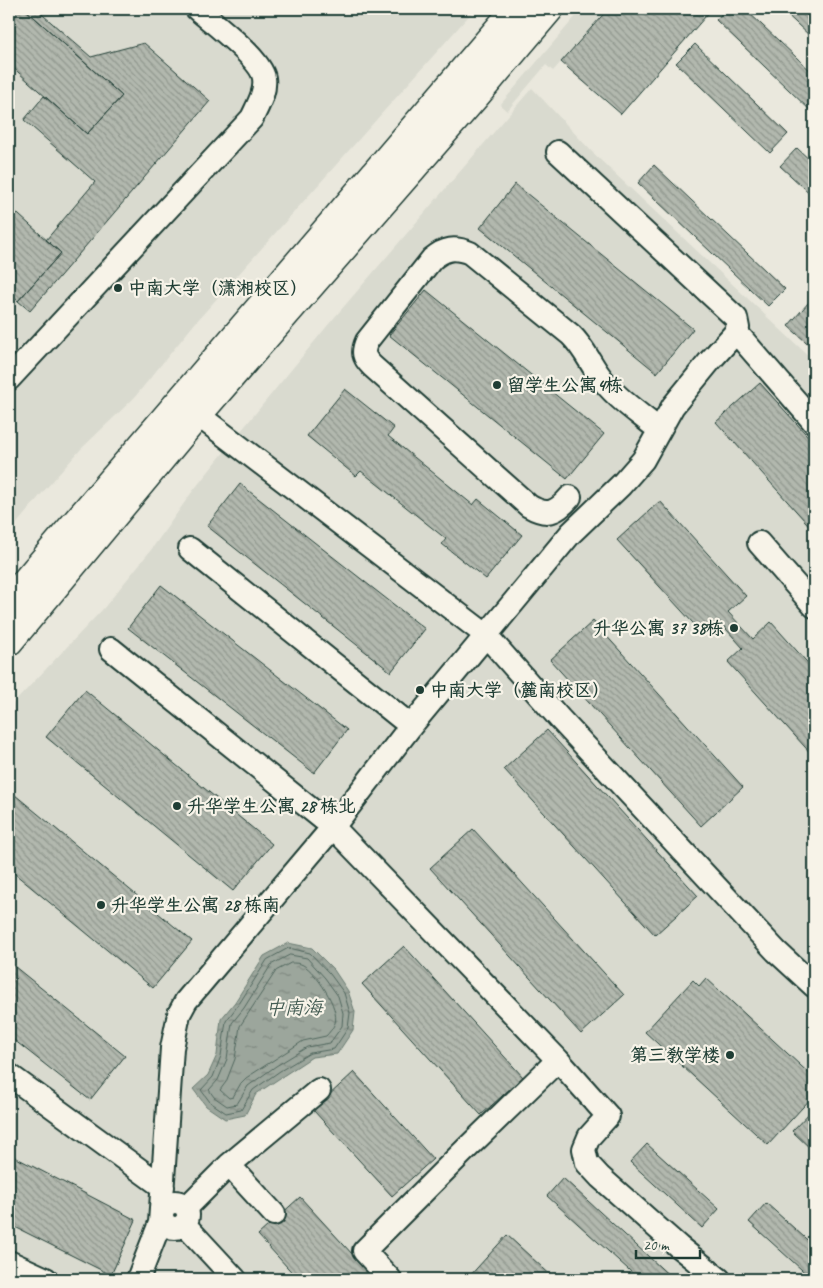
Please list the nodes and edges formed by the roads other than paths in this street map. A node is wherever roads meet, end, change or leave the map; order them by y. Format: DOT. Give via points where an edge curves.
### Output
graph roads {
  1 [pos="197,9"];
  2 [pos="516,9"];
  3 [pos="549,9"];
  4 [pos="558,152"];
  5 [pos="736,332"];
  6 [pos="11,371"];
  7 [pos="193,403"];
  8 [pos="814,422"];
  9 [pos="659,430"];
  10 [pos="570,497"];
  11 [pos="759,543"];
  12 [pos="190,550"];
  13 [pos="9,600"];
  14 [pos="814,606"];
  15 [pos="490,630"];
  16 [pos="9,641"];
  17 [pos="111,649"];
  18 [pos="411,726"];
  19 [pos="333,826"];
  20 [pos="814,969"];
  21 [pos="814,986"];
  22 [pos="558,1060"];
  23 [pos="9,1075"];
  24 [pos="320,1090"];
  25 [pos="229,1165"];
  26 [pos="163,1187"];
  27 [pos="161,1212"];
  28 [pos="274,1214"];
  29 [pos="185,1216"];
  30 [pos="9,1262"];
  31 [pos="46,1279"];
  32 [pos="138,1279"];
  33 [pos="235,1279"];
  34 [pos="390,1279"];
  35 [pos="719,1279"];
  1 -- 6 [label="street" via="252,57 264,76 263,96 252,118"];
  2 -- 7 [label="main road"];
  3 -- 7 [label="main road" via="476,95"];
  4 -- 5 [label="street" via="736,318"];
  5 -- 8 [label="street"];
  5 -- 9 [label="street" via="682,393"];
  7 -- 13 [label="main road"];
  7 -- 15 [label="street"];
  7 -- 16 [label="main road"];
  9 -- 10 [label="street" via="611,389 571,335 470,253 451,248 440,252 367,341 364,357 529,506 548,512"];
  9 -- 15 [label="street" via="643,460 571,533"];
  11 -- 14 [label="street"];
  12 -- 18 [label="street"];
  15 -- 18 [label="street"];
  15 -- 20 [label="street" via="784,942"];
  15 -- 21 [label="street" via="560,719 770,944"];
  17 -- 19 [label="street"];
  18 -- 19 [label="street"];
  19 -- 22 [label="street"];
  19 -- 26 [label="street" via="194,989 179,1014 172,1048"];
  22 -- 34 [label="street" via="364,1251"];
  22 -- 35 [label="street" via="608,1116 589,1137 584,1149 587,1163"];
  23 -- 26 [label="street"];
  24 -- 25 [label="street"];
  25 -- 28 [label="street"];
  25 -- 29 [label="street"];
  26 -- 27 [label="street"];
  27 -- 29 [label="street" via="168,1227 176,1228"];
  27 -- 32 [label="street" via="157,1233"];
  29 -- 33 [label="street"];
  30 -- 31 [label="street"];
}
